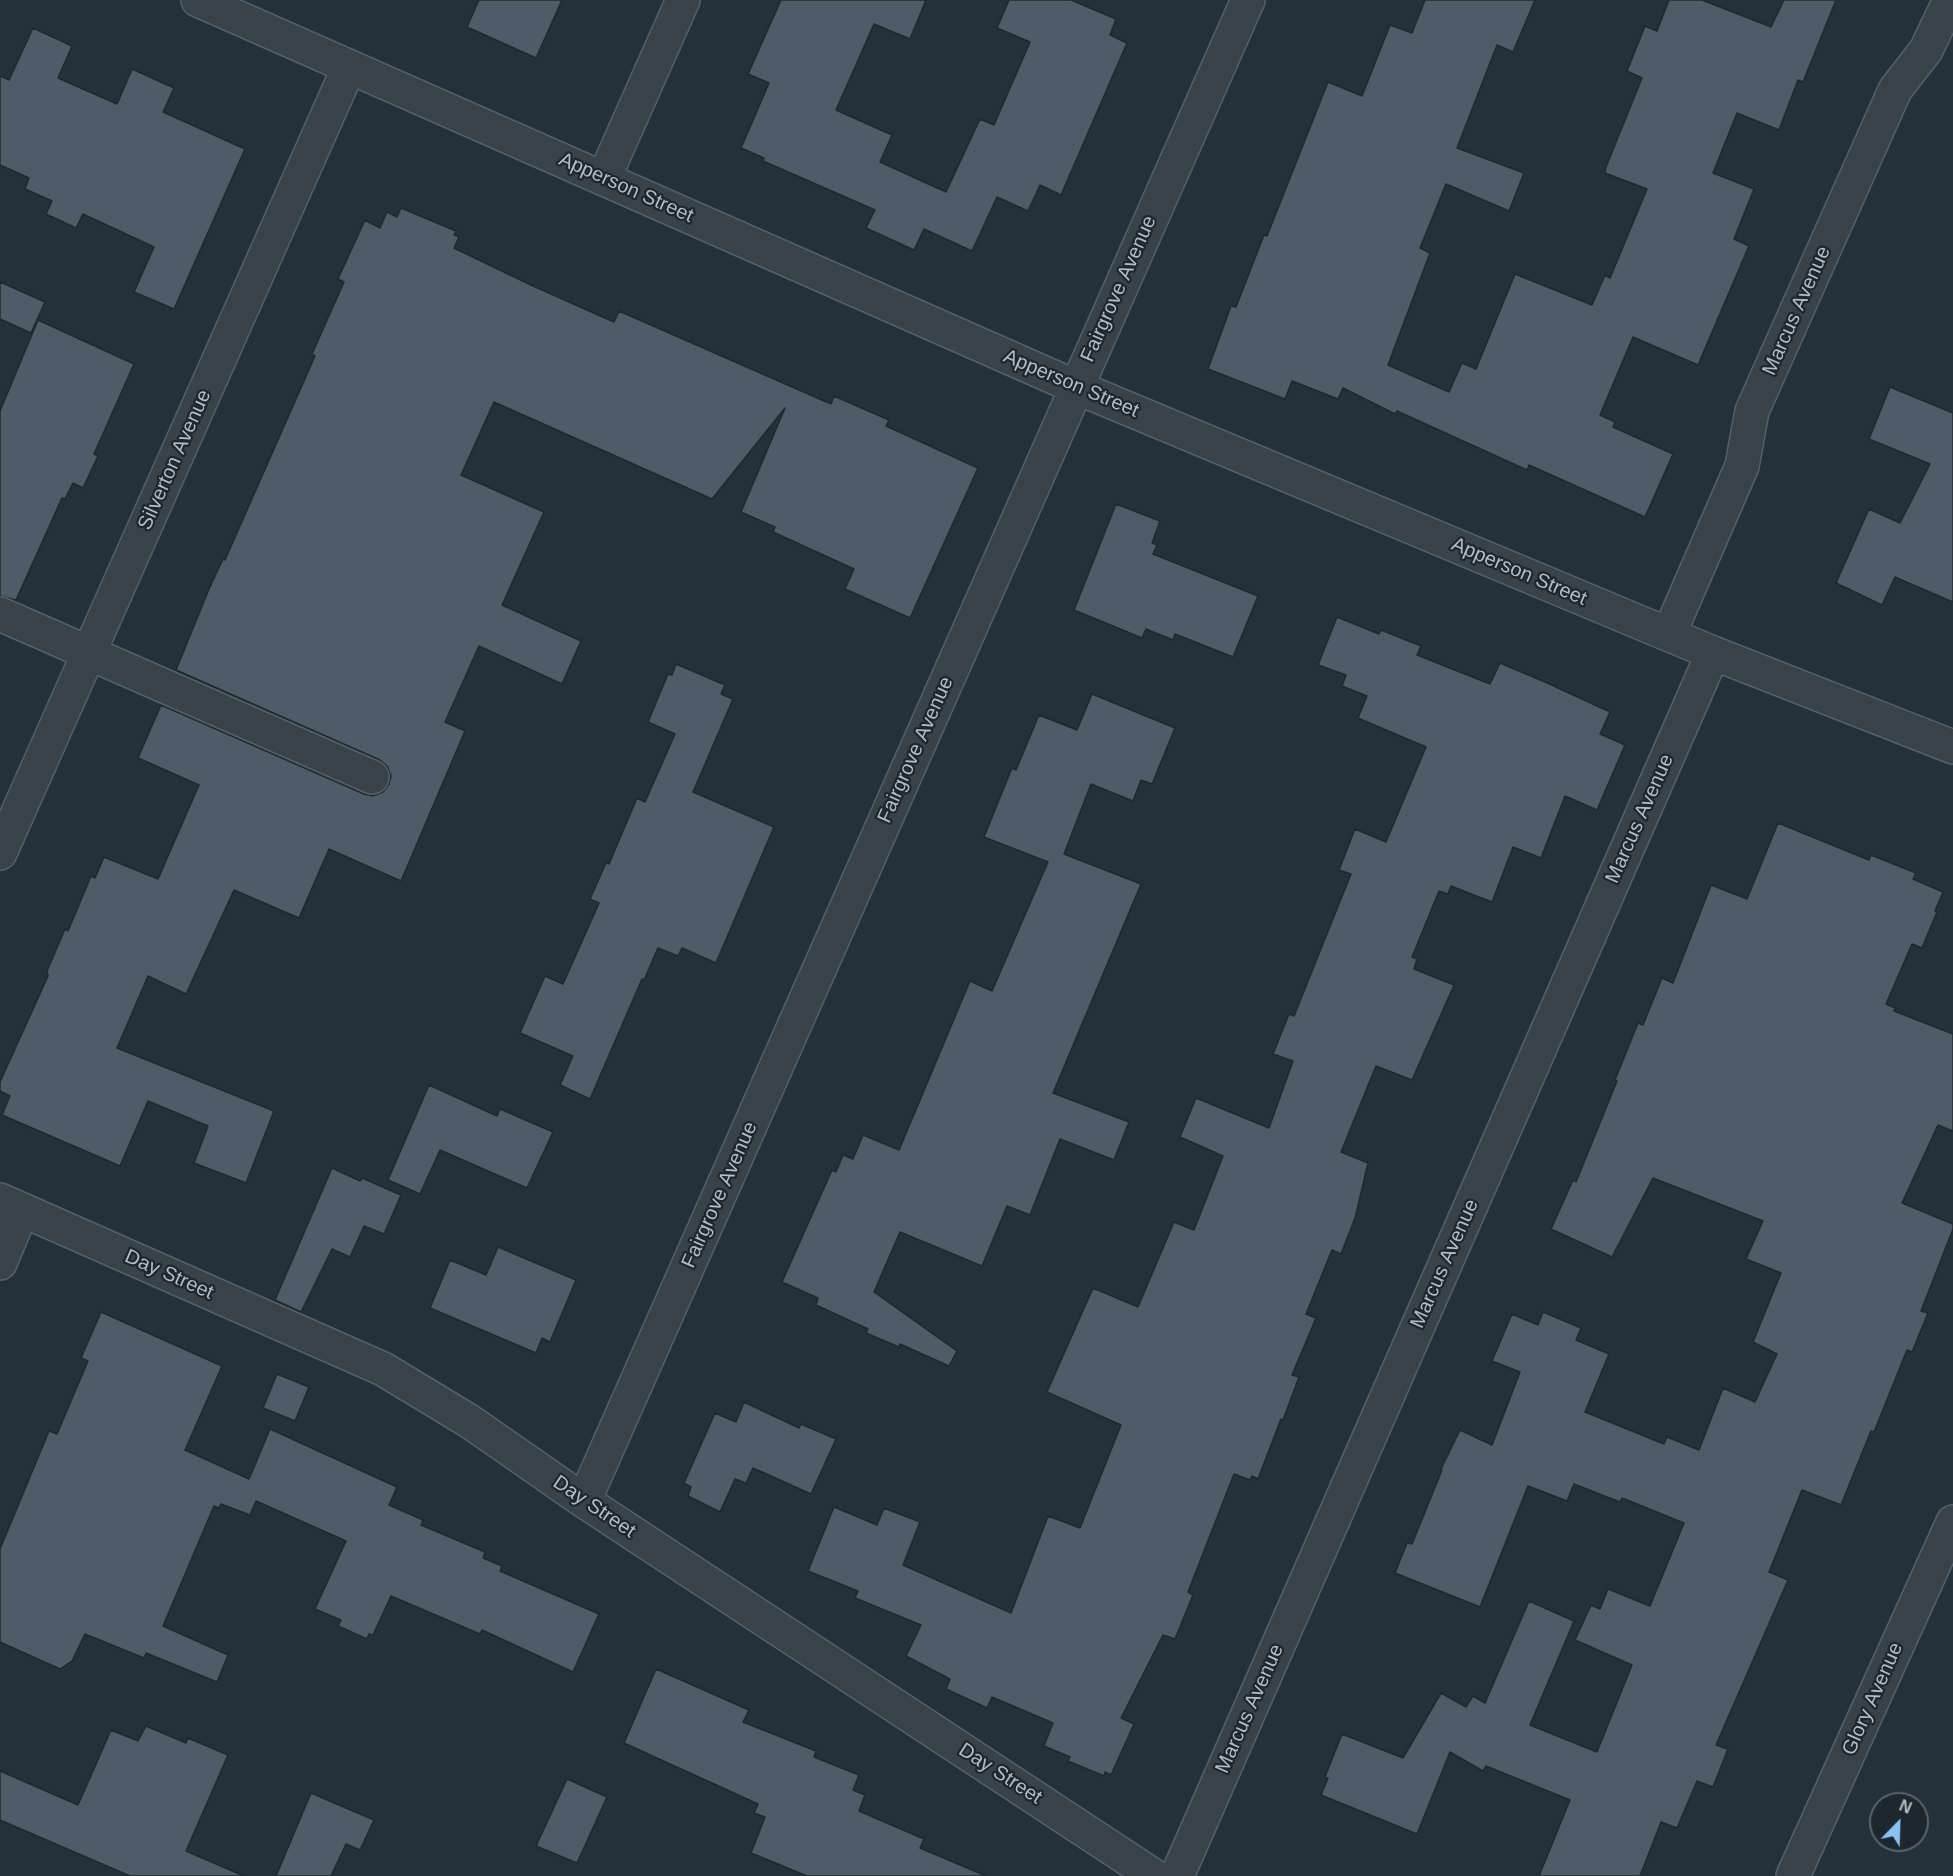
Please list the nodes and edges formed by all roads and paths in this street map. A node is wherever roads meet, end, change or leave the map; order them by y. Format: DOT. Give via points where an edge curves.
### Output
graph roads {
  1 [pos="198,0"];
  2 [pos="683,0"];
  3 [pos="1248,0"];
  4 [pos="1950,0"];
  5 [pos="349,67"];
  6 [pos="604,178"];
  7 [pos="1076,387"];
  8 [pos="0,614"];
  9 [pos="1669,634"];
  10 [pos="90,652"];
  11 [pos="1713,653"];
  12 [pos="1953,747"];
  13 [pos="372,777"];
  14 [pos="0,853"];
  15 [pos="11,1205"];
  16 [pos="0,1263"];
  17 [pos="584,1501"];
  18 [pos="1953,1522"];
  19 [pos="1154,1876"];
  20 [pos="1177,1876"];
  21 [pos="1793,1876"];
  1 -- 5 [label="street, Apperson Street"];
  2 -- 6 [label="street"];
  3 -- 7 [label="street, Fairgrove Avenue"];
  4 -- 9 [label="street, Marcus Avenue" via="1926,50 1895,90 1752,411 1742,466"];
  5 -- 6 [label="street, Apperson Street"];
  5 -- 10 [label="street, Silverton Avenue"];
  6 -- 7 [label="street, Apperson Street"];
  7 -- 9 [label="street, Apperson Street"];
  7 -- 17 [label="street, Fairgrove Avenue"];
  8 -- 10 [label="street"];
  9 -- 11 [label="street, Apperson Street"];
  10 -- 13 [label="street"];
  10 -- 14 [label="street, Silverton Avenue"];
  11 -- 12 [label="street, Apperson Street"];
  11 -- 20 [label="street, Marcus Avenue"];
  15 -- 16 [label="street"];
  15 -- 17 [label="street, Day Street" via="383,1369 469,1420"];
  17 -- 19 [label="street, Day Street"];
  18 -- 21 [label="street, Glory Avenue"];
}
